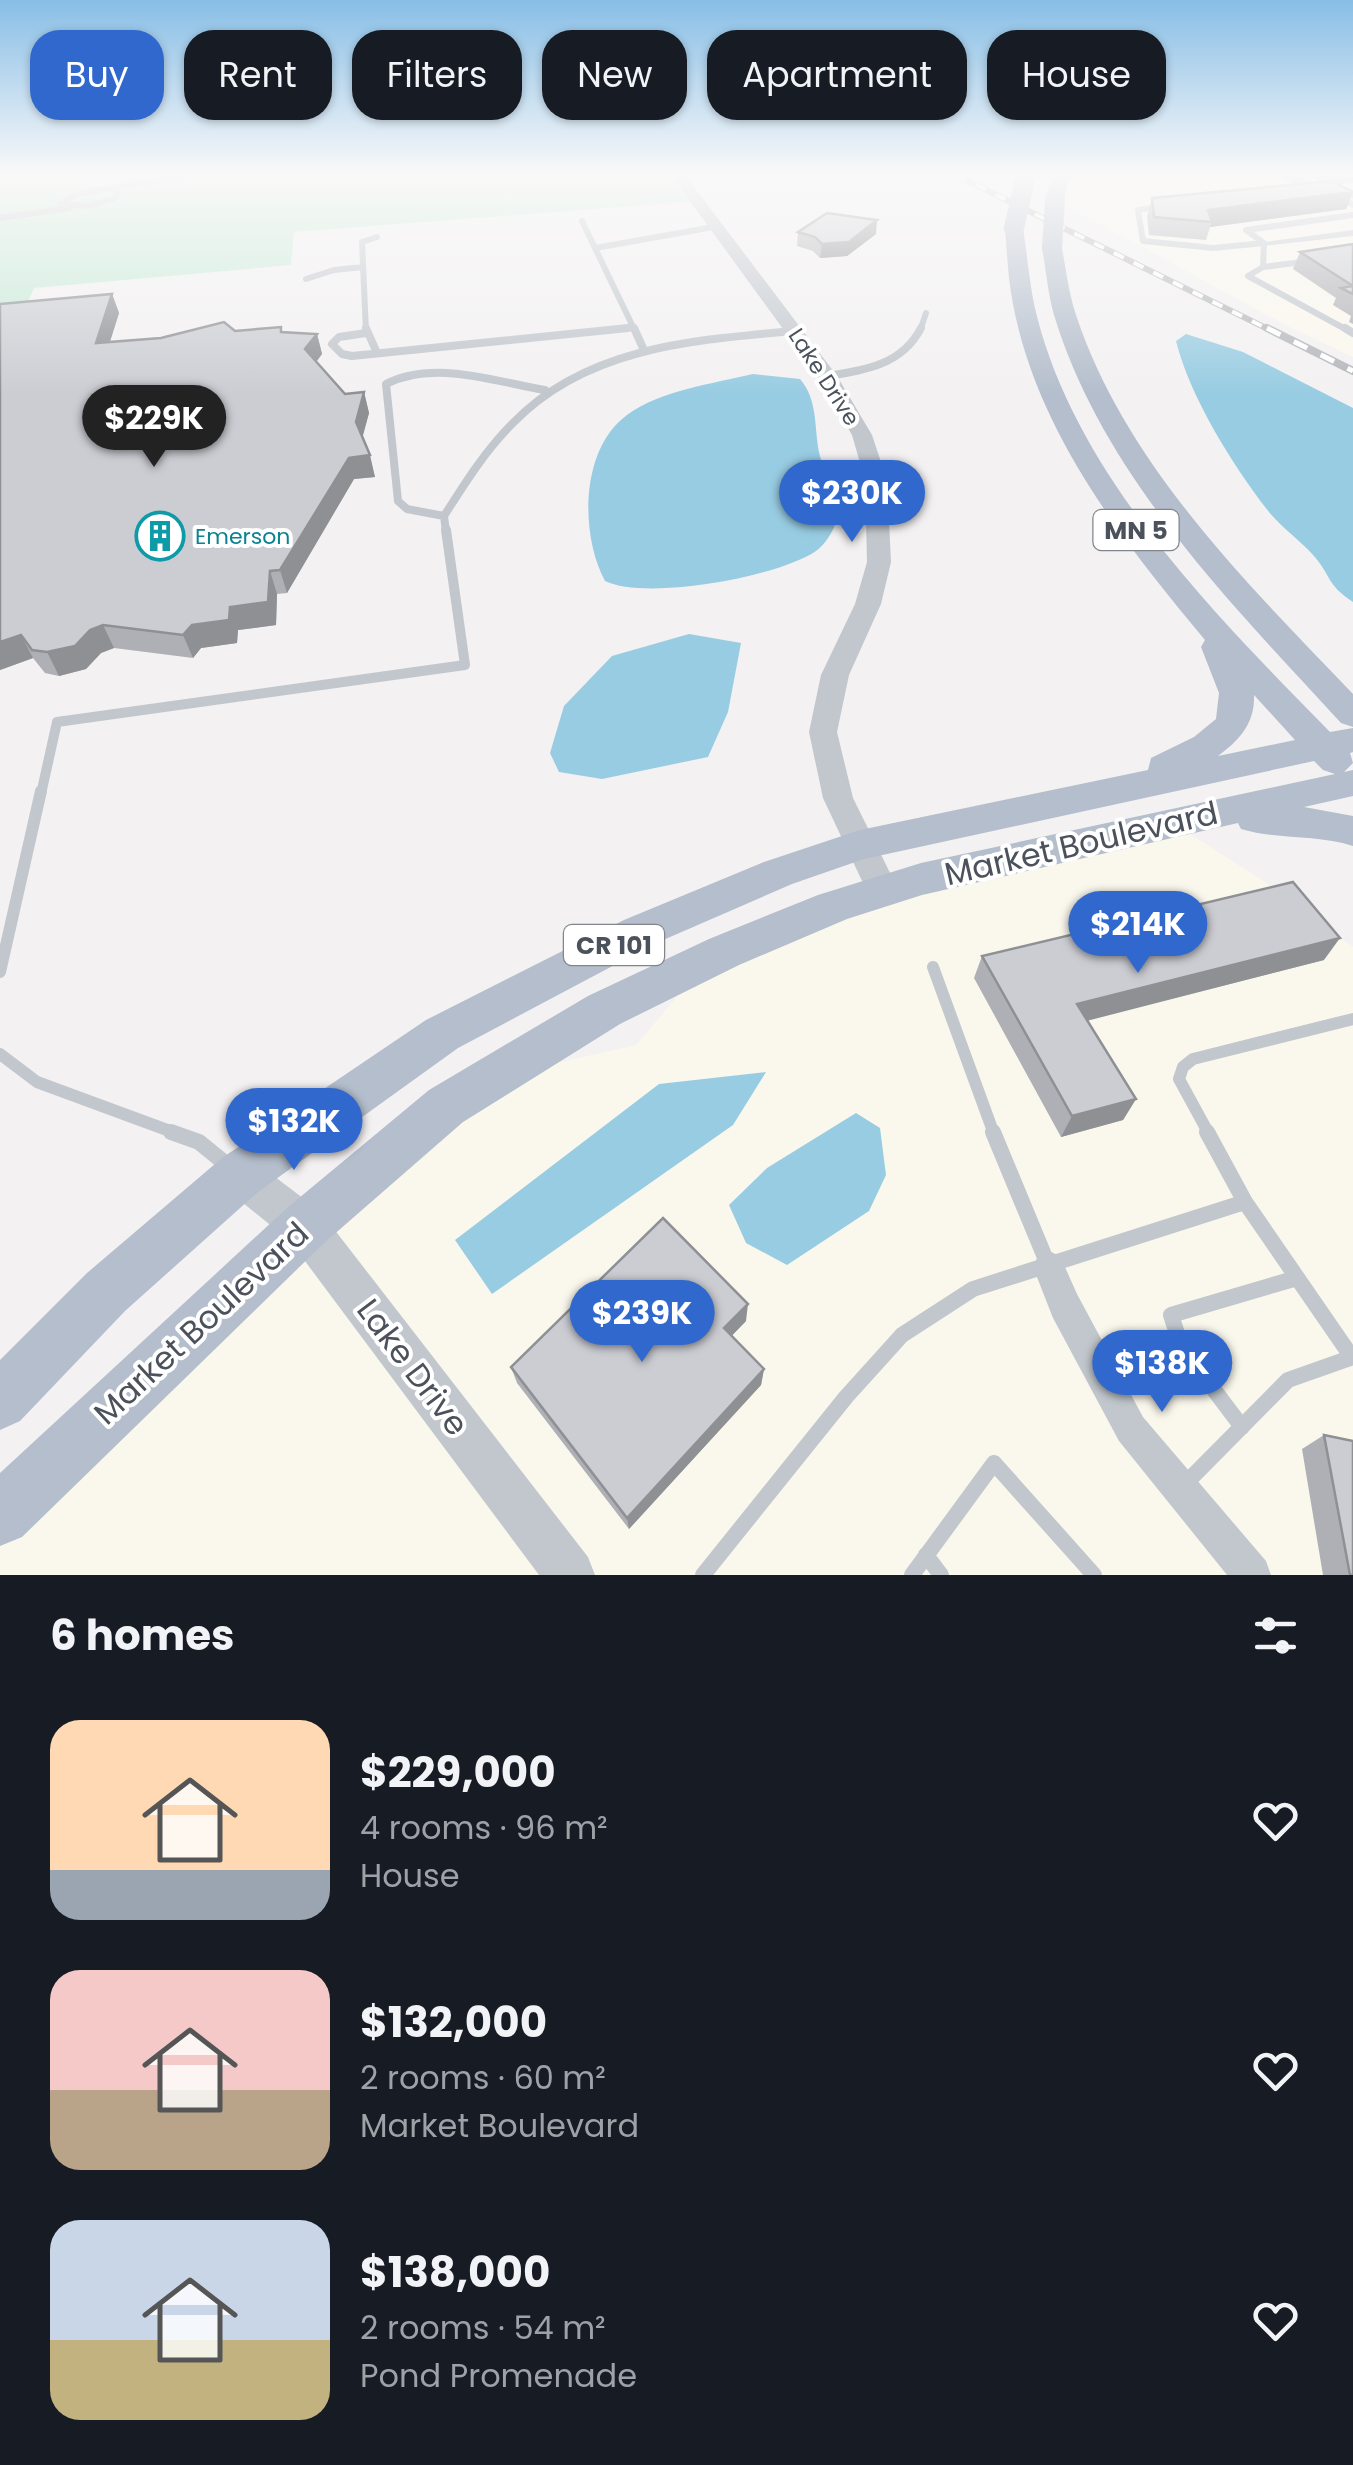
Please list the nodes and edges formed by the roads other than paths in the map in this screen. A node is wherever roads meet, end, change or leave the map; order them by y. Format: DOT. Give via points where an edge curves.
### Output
graph roads {
  1 [pos="362,248"];
  2 [pos="596,248"];
  3 [pos="734,248"];
  4 [pos="1015,248"];
  5 [pos="1052,248"];
  6 [pos="1264,248"];
  7 [pos="1317,260"];
  8 [pos="1263,266"];
  9 [pos="363,268"];
  10 [pos="306,279"];
  11 [pos="926,313"];
  12 [pos="633,328"];
  13 [pos="794,330"];
  14 [pos="1353,333"];
  15 [pos="366,334"];
  16 [pos="643,348"];
  17 [pos="376,353"];
  18 [pos="826,376"];
  19 [pos="545,390"];
  20 [pos="444,516"];
  21 [pos="1244,594"];
  22 [pos="1194,606"];
  23 [pos="1353,673"];
  24 [pos="1353,716"];
  25 [pos="1338,744"];
  26 [pos="1353,781"];
  27 [pos="1107,792"];
  28 [pos="1173,823"];
  29 [pos="1353,831"];
  30 [pos="860,845"];
  31 [pos="884,891"];
  32 [pos="933,967"];
  33 [pos="0,972"];
  34 [pos="1353,1019"];
  35 [pos="0,1054"];
  36 [pos="240,1175"];
  37 [pos="1245,1202"];
  38 [pos="305,1226"];
  39 [pos="1049,1267"];
  40 [pos="1297,1278"];
  41 [pos="1352,1357"];
  42 [pos="0,1400"];
  43 [pos="1242,1426"];
  44 [pos="1180,1488"];
  45 [pos="0,1515"];
  46 [pos="926,1555"];
  47 [pos="570,1575"];
  48 [pos="704,1575"];
  49 [pos="912,1575"];
  50 [pos="941,1575"];
  51 [pos="1094,1575"];
  52 [pos="1252,1575"];
  1 -- 9 [label="lane"];
  2 -- 12 [label="lane"];
  3 -- 13 [label="street, Lake Drive"];
  4 -- 22 [label="main road, MN 5, bridge" via="1024,320 1054,396 1113,498"];
  5 -- 21 [label="main road, MN 5, bridge" via="1070,336 1108,412 1171,506"];
  6 -- 8 [label="lane"];
  7 -- 8 [label="lane"];
  8 -- 14 [label="lane" via="1248,276"];
  9 -- 10 [label="lane"];
  9 -- 15 [label="lane"];
  11 -- 18 [label="lane" via="917,339 896,360"];
  12 -- 16 [label="lane"];
  12 -- 17 [label="lane"];
  13 -- 16 [label="lane"];
  13 -- 18 [label="street, Lake Drive"];
  15 -- 17 [label="lane"];
  15 -- 17 [label="lane" via="340,336 332,344 346,356"];
  16 -- 19 [label="lane"];
  18 -- 30 [label="street, Lake Drive" via="862,436 876,480 879,562 835,676 823,732 838,798"];
  19 -- 20 [label="lane"];
  19 -- 20 [label="lane" via="432,373 386,384 398,501"];
  20 -- 33 [label="lane" via="466,664 57,722"];
  21 -- 23 [label="main road" via="1302,643"];
  21 -- 24 [label="main road, MN 5"];
  22 -- 25 [label="main road, MN 5"];
  22 -- 27 [label="main road" via="1234,683 1236,719 1194,754"];
  25 -- 26 [label="main road, MN 5"];
  25 -- 27 [label="main road, Market Boulevard / CR 101"];
  26 -- 28 [label="main road, Market Boulevard / CR 101"];
  27 -- 30 [label="main road, Market Boulevard / CR 101"];
  28 -- 29 [label="main road" via="1298,820"];
  28 -- 31 [label="main road, Market Boulevard / CR 101"];
  30 -- 31 [label="street, Lake Drive"];
  30 -- 36 [label="main road, Market Boulevard / CR 101" via="640,932 442,1034"];
  31 -- 38 [label="main road, Market Boulevard / CR 101" via="724,952 604,1010 446,1106"];
  32 -- 39 [label="lane"];
  34 -- 37 [label="lane" via="1192,1059 1183,1067 1179,1079"];
  35 -- 36 [label="lane" via="37,1082 200,1142"];
  36 -- 38 [label="street, Lake Drive"];
  36 -- 42 [label="main road, Market Boulevard / CR 101" via="106,1292"];
  37 -- 39 [label="lane"];
  37 -- 40 [label="lane"];
  38 -- 45 [label="main road, Market Boulevard / CR 101"];
  38 -- 47 [label="street, Lake Drive"];
  39 -- 44 [label="street" via="1131,1429"];
  39 -- 48 [label="lane" via="974,1289 902,1334"];
  40 -- 41 [label="lane"];
  40 -- 43 [label="lane" via="1171,1316 1181,1346"];
  41 -- 43 [label="lane" via="1288,1380"];
  43 -- 44 [label="lane"];
  44 -- 52 [label="street"];
  46 -- 49 [label="lane"];
  46 -- 50 [label="lane"];
  46 -- 51 [label="lane" via="994,1463"];
}
